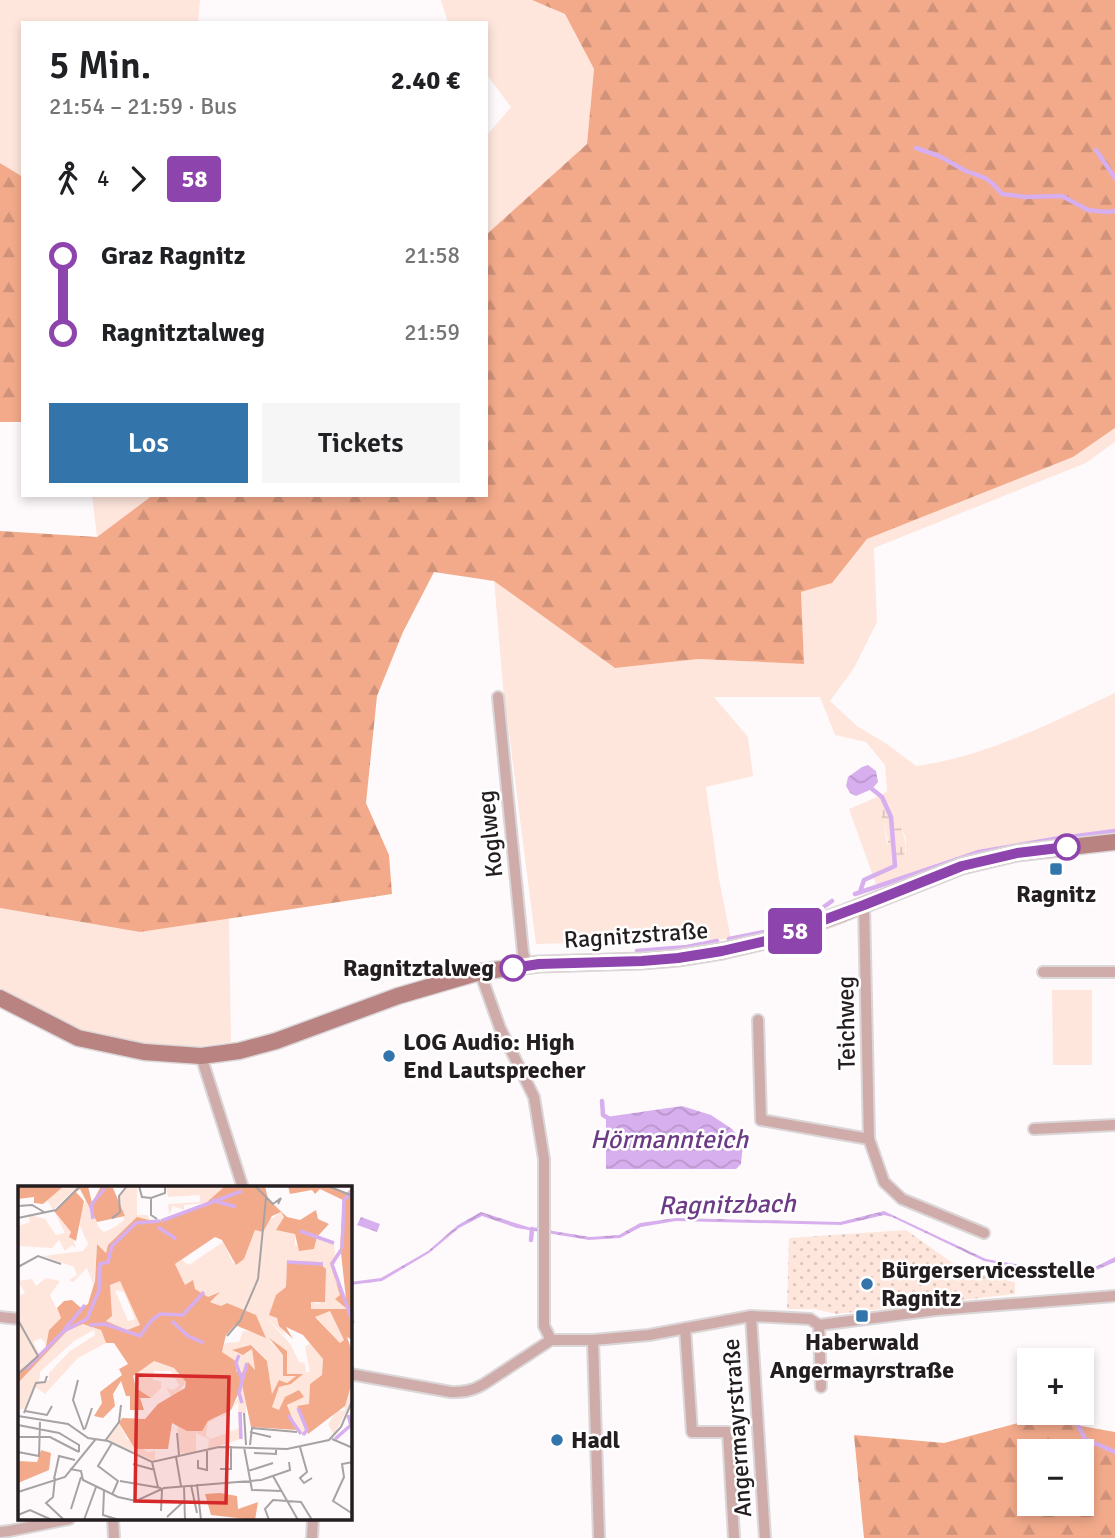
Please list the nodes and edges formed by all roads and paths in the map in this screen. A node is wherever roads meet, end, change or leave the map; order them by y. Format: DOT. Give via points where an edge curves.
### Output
graph roads {
  1 [pos="498,697"];
  2 [pos="1115,842"];
  3 [pos="864,905"];
  4 [pos="524,966"];
  5 [pos="480,972"];
  6 [pos="1043,972"];
  7 [pos="1115,972"];
  8 [pos="0,998"];
  9 [pos="758,1020"];
  10 [pos="201,1056"];
  11 [pos="1115,1125"];
  12 [pos="1034,1129"];
  13 [pos="869,1139"];
  14 [pos="242,1186"];
  15 [pos="985,1233"];
  16 [pos="1115,1296"];
  17 [pos="751,1316"];
  18 [pos="0,1317"];
  19 [pos="18,1319"];
  20 [pos="815,1322"];
  21 [pos="685,1328"];
  22 [pos="551,1340"];
  23 [pos="593,1340"];
  24 [pos="352,1374"];
  25 [pos="821,1387"];
  26 [pos="64,1520"];
  27 [pos="113,1520"];
  28 [pos="313,1520"];
  29 [pos="0,1532"];
  30 [pos="598,1533"];
  31 [pos="114,1538"];
  32 [pos="312,1538"];
  33 [pos="589,1538"];
  34 [pos="734,1538"];
  35 [pos="765,1538"];
  1 -- 4 [label="street, Koglweg"];
  2 -- 3 [label="main road, Ragnitzstraße" via="1017,853 962,866"];
  3 -- 4 [label="main road, Ragnitzstraße" via="770,940 722,951 642,961"];
  3 -- 13 [label="street, Teichweg"];
  4 -- 5 [label="main road, Ragnitzstraße"];
  5 -- 10 [label="main road, Ragnitzstraße" via="275,1041"];
  5 -- 22 [label="street" via="500,1028 534,1097 544,1159 544,1326"];
  6 -- 7 [label="street"];
  8 -- 10 [label="main road, Ragnitzstraße" via="78,1038 144,1052"];
  9 -- 13 [label="street" via="761,1120"];
  10 -- 14 [label="street"];
  11 -- 12 [label="street"];
  13 -- 15 [label="street, Teichweg" via="884,1182 902,1199"];
  16 -- 20 [label="street, Angermayrstraße"];
  17 -- 20 [label="street, Angermayrstraße"];
  17 -- 21 [label="street, Angermayrstraße"];
  17 -- 35 [label="street, Angermayrstraße"];
  18 -- 19 [label="street"];
  20 -- 25 [label="street"];
  21 -- 23 [label="street, Angermayrstraße"];
  21 -- 34 [label="street" via="692,1432 728,1433"];
  22 -- 23 [label="street, Angermayrstraße"];
  22 -- 24 [label="street" via="467,1392"];
  23 -- 30 [label="street"];
  26 -- 29 [label="street"];
  27 -- 31 [label="street"];
  28 -- 32 [label="street"];
  30 -- 33 [label="street"];
}
